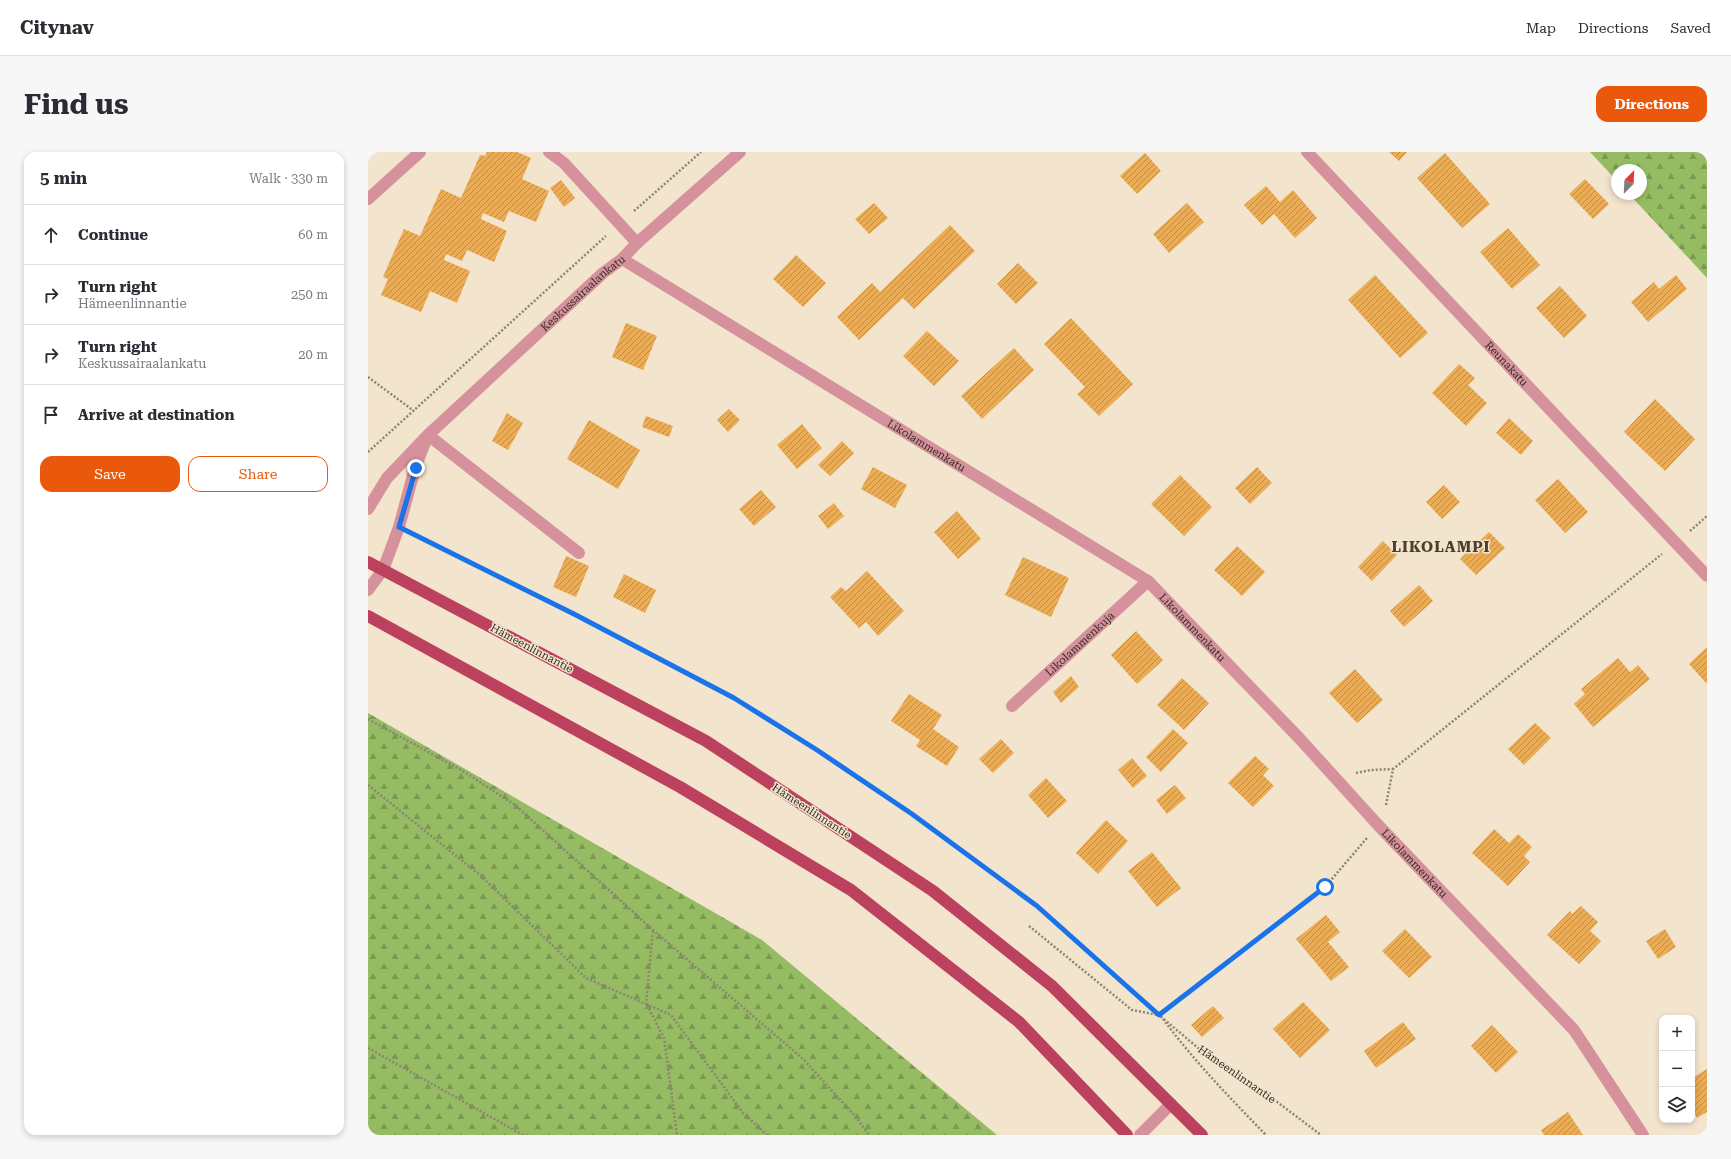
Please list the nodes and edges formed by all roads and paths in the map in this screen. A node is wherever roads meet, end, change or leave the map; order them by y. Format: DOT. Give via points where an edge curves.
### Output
graph roads {
  1 [pos="420,152"];
  2 [pos="549,152"];
  3 [pos="701,152"];
  4 [pos="740,152"];
  5 [pos="1307,152"];
  6 [pos="368,199"];
  7 [pos="619,224"];
  8 [pos="637,243"];
  9 [pos="622,259"];
  10 [pos="368,377"];
  11 [pos="414,411"];
  12 [pos="428,435"];
  13 [pos="368,452"];
  14 [pos="368,509"];
  15 [pos="1707,516"];
  16 [pos="399,527"];
  17 [pos="1676,543"];
  18 [pos="578,554"];
  19 [pos="368,562"];
  20 [pos="382,570"];
  21 [pos="1707,576"];
  22 [pos="1148,581"];
  23 [pos="368,590"];
  24 [pos="368,616"];
  25 [pos="1012,706"];
  26 [pos="368,719"];
  27 [pos="1393,769"];
  28 [pos="1338,781"];
  29 [pos="368,785"];
  30 [pos="1378,824"];
  31 [pos="1029,926"];
  32 [pos="653,930"];
  33 [pos="646,1004"];
  34 [pos="1159,1015"];
  35 [pos="368,1048"];
  36 [pos="1171,1104"];
  37 [pos="523,1135"];
  38 [pos="677,1135"];
  39 [pos="767,1135"];
  40 [pos="869,1135"];
  41 [pos="1127,1135"];
  42 [pos="1140,1135"];
  43 [pos="1202,1135"];
  44 [pos="1266,1135"];
  45 [pos="1321,1135"];
  46 [pos="1644,1135"];
  1 -- 6 [label="street"];
  2 -- 7 [label="street" via="564,164"];
  3 -- 7 [label="path"];
  4 -- 8 [label="street, Keskussairaalankatu"];
  5 -- 17 [label="street, Reunakatu"];
  7 -- 8 [label="street"];
  7 -- 11 [label="path"];
  8 -- 9 [label="street, Keskussairaalankatu"];
  9 -- 12 [label="street, Keskussairaalankatu" via="603,273"];
  9 -- 22 [label="street, Likolammenkatu"];
  10 -- 11 [label="path"];
  11 -- 13 [label="path"];
  12 -- 14 [label="street, Keskussairaalankatu" via="387,478"];
  12 -- 16 [label="street, Keskussairaalankatu"];
  12 -- 18 [label="street"];
  15 -- 17 [label="path"];
  16 -- 20 [label="street, Keskussairaalankatu"];
  16 -- 34 [label="path, Hämeenlinnantie" via="574,614 734,698 817,750 912,814 1037,906"];
  17 -- 21 [label="street, Reunakatu"];
  17 -- 27 [label="path"];
  19 -- 20 [label="main road, Hämeenlinnantie"];
  20 -- 23 [label="street, Keskussairaalankatu"];
  20 -- 36 [label="main road, Hämeenlinnantie" via="706,741 933,891 1052,986"];
  22 -- 25 [label="street, Likolammenkuja"];
  22 -- 28 [label="street, Likolammenkatu"];
  24 -- 41 [label="main road" via="680,787 851,890 1019,1022"];
  26 -- 32 [label="path" via="463,770 515,805"];
  27 -- 28 [label="path" via="1352,774"];
  27 -- 30 [label="path" via="1385,811"];
  28 -- 30 [label="street, Likolammenkatu"];
  29 -- 33 [label="path" via="481,876 586,978"];
  30 -- 34 [label="path" via="1325,887"];
  30 -- 46 [label="street, Likolammenkatu" via="1574,1030"];
  31 -- 34 [label="path" via="1132,1010"];
  32 -- 33 [label="path"];
  32 -- 40 [label="path" via="803,1059"];
  33 -- 38 [label="path" via="664,1038"];
  33 -- 39 [label="path" via="671,1015 743,1113"];
  34 -- 44 [label="path" via="1182,1046"];
  34 -- 45 [label="path, Hämeenlinnantie" via="1210,1058 1260,1089"];
  35 -- 37 [label="path"];
  36 -- 42 [label="street"];
  36 -- 43 [label="main road, Hämeenlinnantie"];
}
